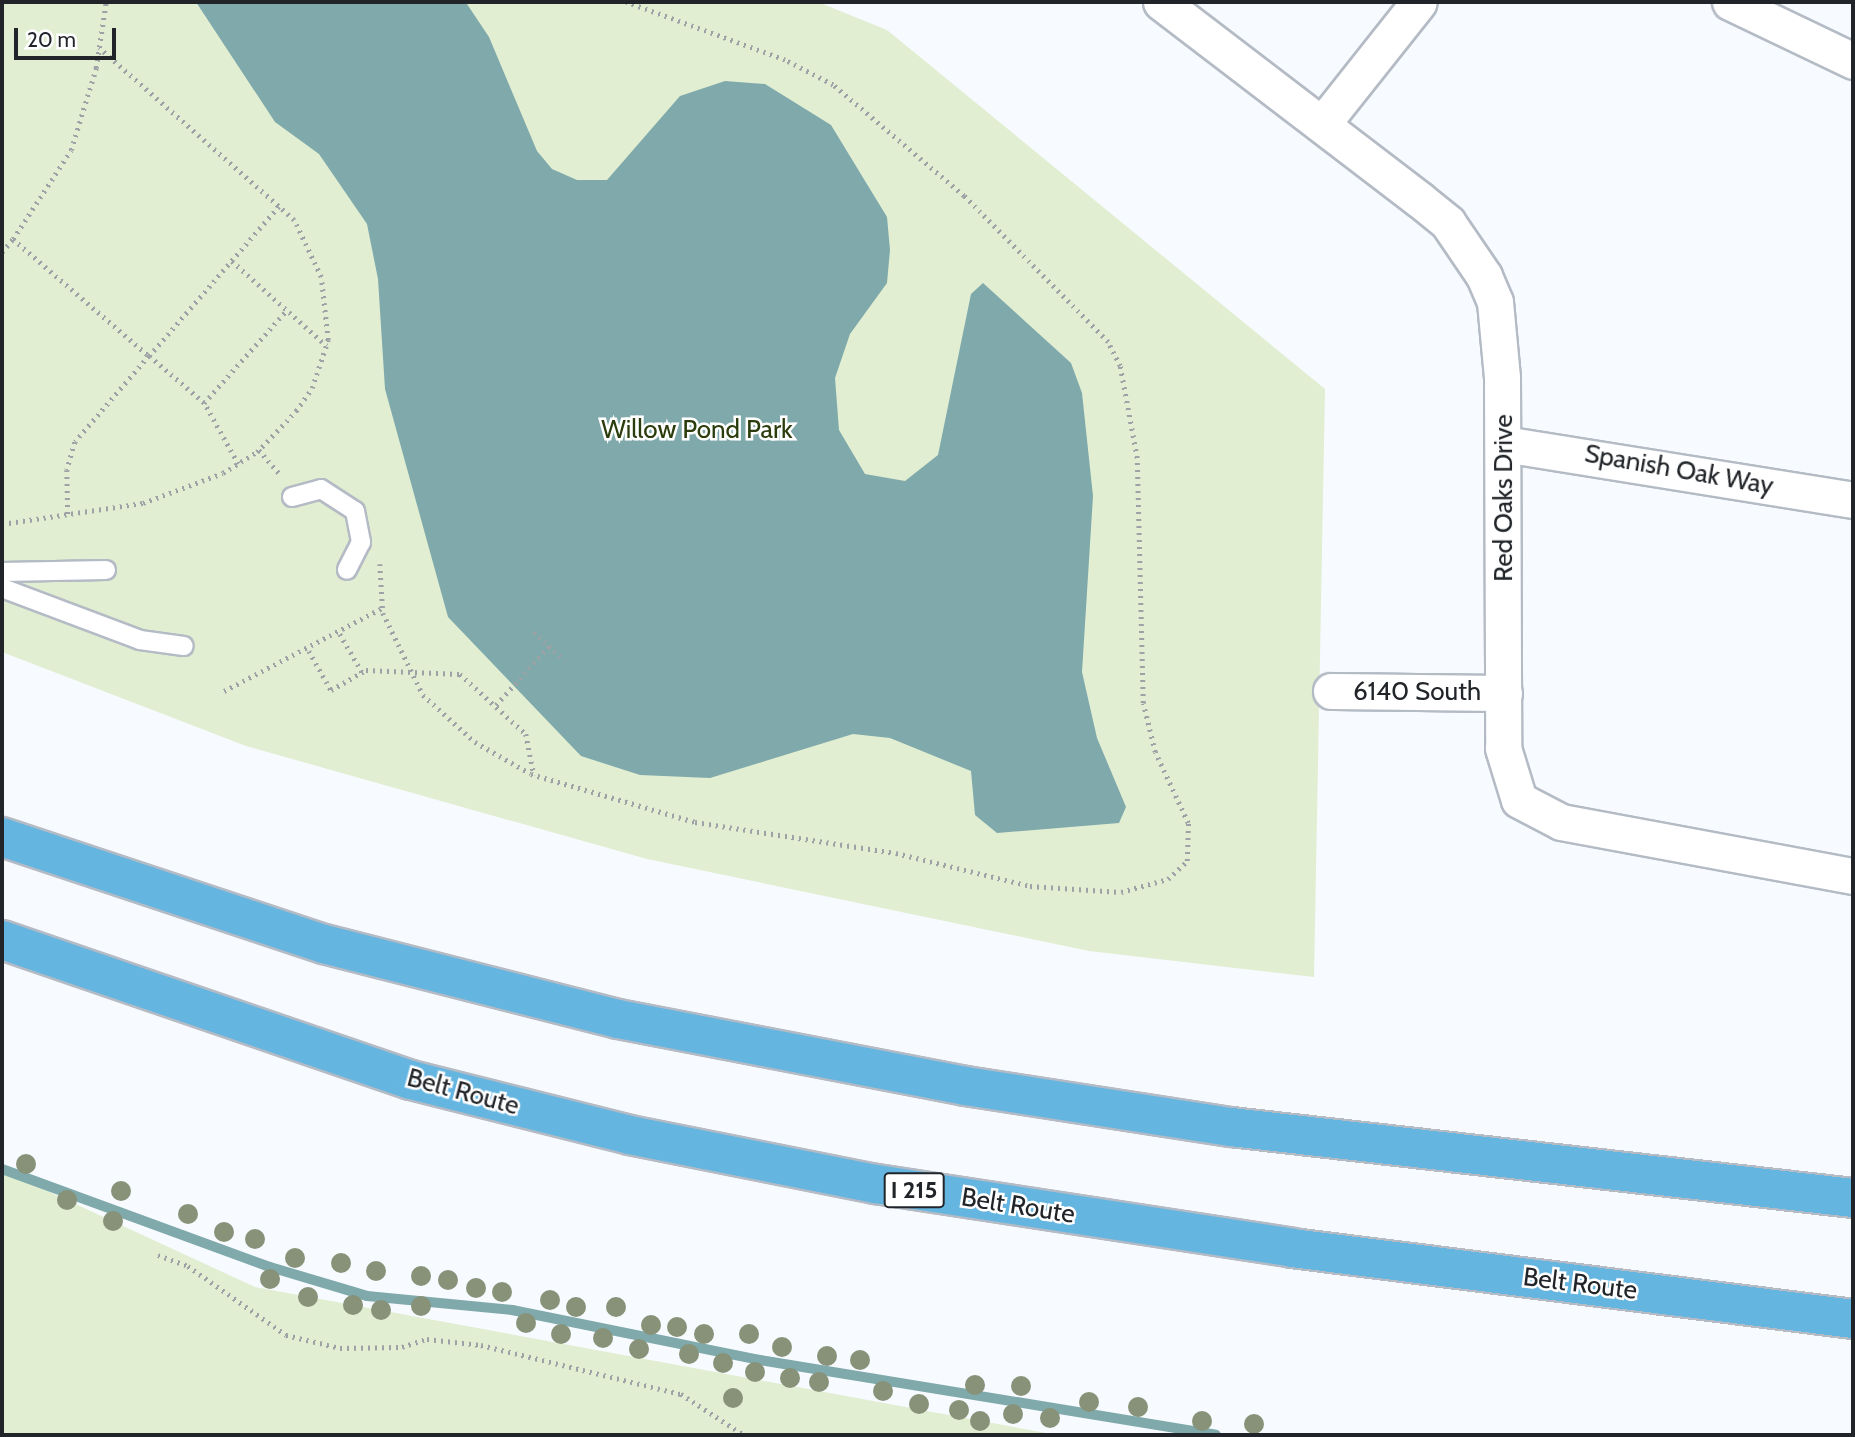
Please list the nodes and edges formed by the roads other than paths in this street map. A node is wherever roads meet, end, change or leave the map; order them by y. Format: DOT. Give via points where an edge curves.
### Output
graph roads {
  1 [pos="1161,2"];
  2 [pos="1419,2"];
  3 [pos="1730,2"];
  4 [pos="1853,61"];
  5 [pos="1323,123"];
  6 [pos="1504,444"];
  7 [pos="292,497"];
  8 [pos="1853,500"];
  9 [pos="106,570"];
  10 [pos="347,570"];
  11 [pos="2,572"];
  12 [pos="2,587"];
  13 [pos="184,646"];
  14 [pos="1331,691"];
  15 [pos="1504,692"];
  16 [pos="2,837"];
  17 [pos="1853,876"];
  18 [pos="2,940"];
  19 [pos="1853,1198"];
  20 [pos="1853,1319"];
  1 -- 5 [label="street, Red Oaks Drive"];
  2 -- 5 [label="street"];
  3 -- 4 [label="street"];
  5 -- 6 [label="street, Red Oaks Drive" via="1448,223 1485,276 1500,332"];
  6 -- 8 [label="street, Spanish Oak Way"];
  6 -- 15 [label="street, Red Oaks Drive"];
  7 -- 10 [label="lane" via="321,489 349,503 360,521 361,542"];
  9 -- 11 [label="lane"];
  12 -- 13 [label="lane" via="140,640"];
  14 -- 15 [label="street, 6140 South"];
  15 -- 17 [label="street, Red Oaks Drive" via="1506,771 1519,800 1533,811 1561,822"];
  16 -- 19 [label="highway" via="324,944 645,1025 965,1086 1231,1127"];
  18 -- 20 [label="highway, Belt Route / I 215" via="411,1080 630,1135 876,1184 1279,1246"];
}
